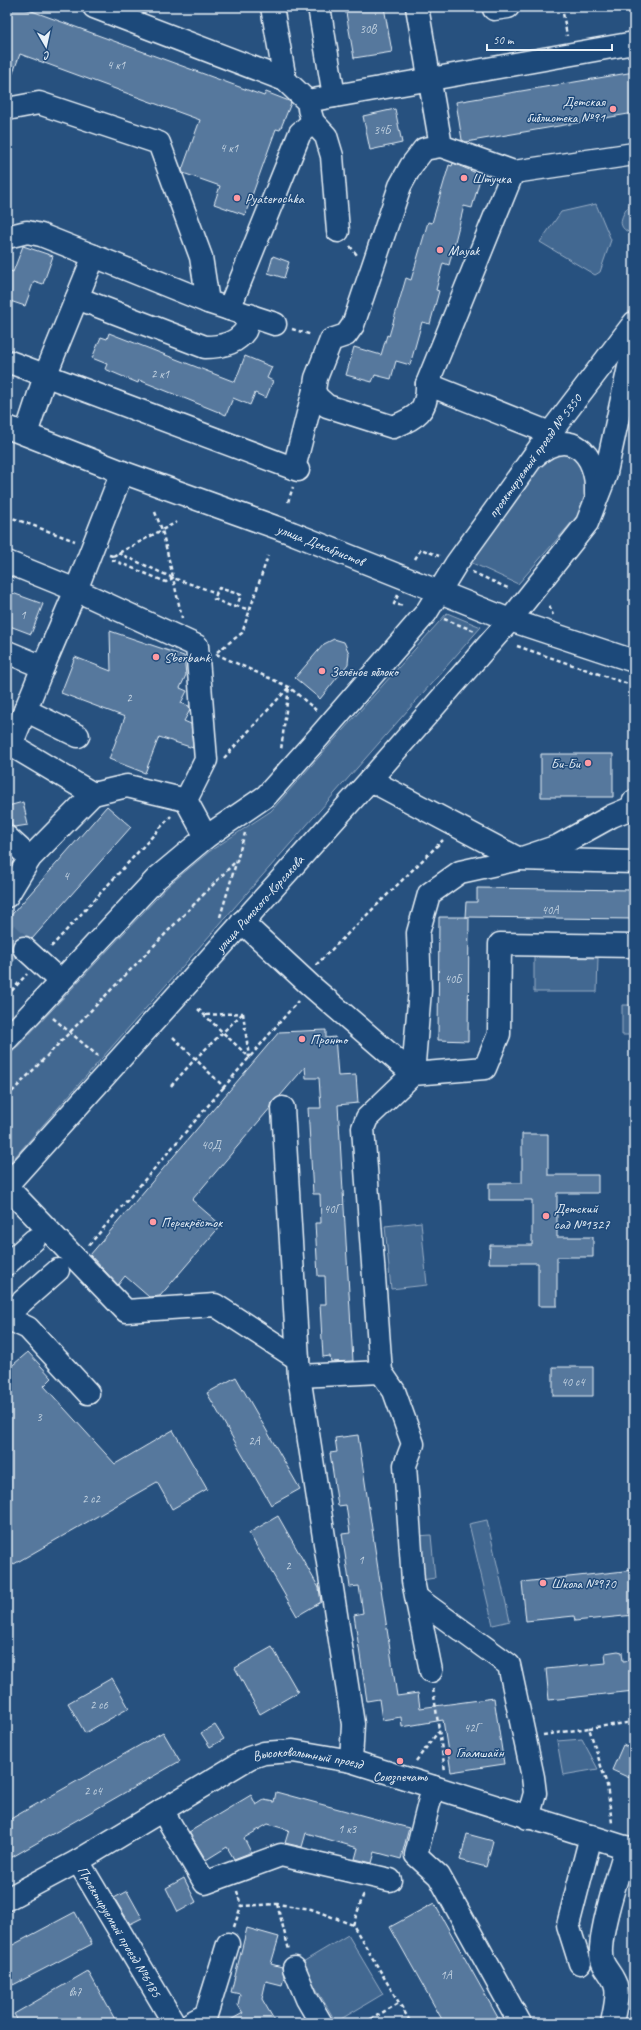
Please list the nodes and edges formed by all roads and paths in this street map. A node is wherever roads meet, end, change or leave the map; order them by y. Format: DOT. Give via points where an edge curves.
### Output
graph roads {
  1 [pos="94,7"];
  2 [pos="272,7"];
  3 [pos="319,7"];
  4 [pos="417,7"];
  5 [pos="494,7"];
  6 [pos="508,7"];
  7 [pos="634,43"];
  8 [pos="285,80"];
  9 [pos="429,80"];
  10 [pos="334,96"];
  11 [pos="306,101"];
  12 [pos="7,109"];
  13 [pos="313,122"];
  14 [pos="441,146"];
  15 [pos="634,154"];
  16 [pos="513,172"];
  17 [pos="338,231"];
  18 [pos="7,237"];
  19 [pos="94,256"];
  20 [pos="371,273"];
  21 [pos="77,298"];
  22 [pos="208,302"];
  23 [pos="229,308"];
  24 [pos="250,315"];
  25 [pos="634,323"];
  26 [pos="274,324"];
  27 [pos="331,340"];
  28 [pos="634,344"];
  29 [pos="7,361"];
  30 [pos="46,376"];
  31 [pos="427,384"];
  32 [pos="314,390"];
  33 [pos="16,430"];
  34 [pos="550,433"];
  35 [pos="531,459"];
  36 [pos="122,472"];
  37 [pos="596,504"];
  38 [pos="155,512"];
  39 [pos="7,516"];
  40 [pos="177,522"];
  41 [pos="162,530"];
  42 [pos="93,547"];
  43 [pos="118,553"];
  44 [pos="113,556"];
  45 [pos="268,556"];
  46 [pos="415,559"];
  47 [pos="445,559"];
  48 [pos="7,562"];
  49 [pos="468,570"];
  50 [pos="173,578"];
  51 [pos="76,590"];
  52 [pos="440,590"];
  53 [pos="514,591"];
  54 [pos="217,593"];
  55 [pos="398,595"];
  56 [pos="237,606"];
  57 [pos="404,606"];
  58 [pos="549,606"];
  59 [pos="250,610"];
  60 [pos="554,617"];
  61 [pos="442,618"];
  62 [pos="510,620"];
  63 [pos="477,632"];
  64 [pos="186,640"];
  65 [pos="517,646"];
  66 [pos="7,652"];
  67 [pos="634,661"];
  68 [pos="43,667"];
  69 [pos="634,686"];
  70 [pos="289,687"];
  71 [pos="26,710"];
  72 [pos="316,710"];
  73 [pos="78,736"];
  74 [pos="9,747"];
  75 [pos="280,753"];
  76 [pos="223,760"];
  77 [pos="370,780"];
  78 [pos="93,794"];
  79 [pos="186,800"];
  80 [pos="634,801"];
  81 [pos="457,826"];
  82 [pos="246,827"];
  83 [pos="7,837"];
  84 [pos="206,837"];
  85 [pos="30,858"];
  86 [pos="238,859"];
  87 [pos="519,859"];
  88 [pos="634,862"];
  89 [pos="7,896"];
  90 [pos="242,922"];
  91 [pos="218,923"];
  92 [pos="634,946"];
  93 [pos="31,955"];
  94 [pos="60,982"];
  95 [pos="307,982"];
  96 [pos="7,996"];
  97 [pos="198,1008"];
  98 [pos="243,1013"];
  99 [pos="48,1014"];
  100 [pos="206,1015"];
  101 [pos="70,1031"];
  102 [pos="223,1032"];
  103 [pos="173,1037"];
  104 [pos="7,1039"];
  105 [pos="250,1058"];
  106 [pos="102,1059"];
  107 [pos="195,1059"];
  108 [pos="413,1074"];
  109 [pos="171,1086"];
  110 [pos="224,1087"];
  111 [pos="7,1097"];
  112 [pos="283,1108"];
  113 [pos="7,1186"];
  114 [pos="34,1240"];
  115 [pos="7,1264"];
  116 [pos="67,1265"];
  117 [pos="7,1316"];
  118 [pos="298,1368"];
  119 [pos="381,1372"];
  120 [pos="88,1393"];
  121 [pos="417,1598"];
  122 [pos="431,1671"];
  123 [pos="634,1722"];
  124 [pos="589,1728"];
  125 [pos="439,1731"];
  126 [pos="524,1737"];
  127 [pos="351,1761"];
  128 [pos="413,1765"];
  129 [pos="441,1790"];
  130 [pos="162,1810"];
  131 [pos="528,1818"];
  132 [pos="612,1828"];
  133 [pos="590,1836"];
  134 [pos="630,1848"];
  135 [pos="78,1861"];
  136 [pos="380,1878"];
  137 [pos="7,1899"];
  138 [pos="277,1904"];
  139 [pos="353,1925"];
  140 [pos="228,1944"];
  141 [pos="580,1963"];
  142 [pos="294,1968"];
  143 [pos="399,2003"];
  144 [pos="203,2020"];
  145 [pos="174,2023"];
  146 [pos="321,2023"];
  147 [pos="364,2023"];
  148 [pos="411,2023"];
  149 [pos="520,2023"];
  150 [pos="612,2023"];
  1 -- 8 [label="street"];
  2 -- 8 [label="street"];
  3 -- 10 [label="street"];
  4 -- 9 [label="street"];
  5 -- 6 [label="street"];
  7 -- 9 [label="street"];
  8 -- 11 [label="street"];
  9 -- 10 [label="street"];
  9 -- 14 [label="street"];
  10 -- 11 [label="street"];
  11 -- 13 [label="street"];
  12 -- 22 [label="street" via="40,103 159,143 201,257"];
  13 -- 17 [label="street" via="326,136 332,156"];
  13 -- 23 [label="street" via="300,133"];
  14 -- 16 [label="street"];
  14 -- 20 [label="street" via="424,149 400,186"];
  15 -- 16 [label="street"];
  16 -- 31 [label="street"];
  17 -- 20 [label="path"];
  18 -- 19 [label="street" via="27,232 41,235"];
  19 -- 21 [label="street"];
  19 -- 22 [label="street"];
  20 -- 27 [label="street" via="353,325 346,335"];
  21 -- 24 [label="street" via="205,347 220,348 234,340 244,331"];
  21 -- 30 [label="street"];
  22 -- 23 [label="street"];
  23 -- 24 [label="street"];
  24 -- 26 [label="street"];
  25 -- 34 [label="street, проектируемый проезд № 5350"];
  26 -- 27 [label="path"];
  27 -- 32 [label="street"];
  28 -- 37 [label="street" via="605,477"];
  29 -- 30 [label="street"];
  30 -- 32 [label="street" via="296,469"];
  30 -- 33 [label="street"];
  31 -- 32 [label="street" via="428,399 423,408 416,416 393,427 326,406 317,398"];
  31 -- 34 [label="street"];
  33 -- 36 [label="street, улица Декабристов"];
  34 -- 35 [label="street, проектируемый проезд № 5350"];
  35 -- 37 [label="street" via="543,449 555,444 569,443 580,447 594,467 597,482"];
  35 -- 52 [label="street, проектируемый проезд № 5350"];
  36 -- 42 [label="street"];
  36 -- 52 [label="street, улица Декабристов" via="230,509"];
  37 -- 62 [label="street" via="587,523"];
  38 -- 41 [label="path"];
  39 -- 42 [label="path"];
  40 -- 41 [label="path"];
  41 -- 43 [label="path"];
  41 -- 50 [label="path"];
  42 -- 44 [label="path"];
  42 -- 51 [label="street"];
  43 -- 44 [label="path"];
  43 -- 50 [label="path"];
  44 -- 50 [label="path" via="113,560 166,582"];
  45 -- 59 [label="path"];
  46 -- 47 [label="path" via="420,549"];
  48 -- 51 [label="street"];
  49 -- 53 [label="path"];
  50 -- 54 [label="path"];
  50 -- 64 [label="path"];
  51 -- 64 [label="street"];
  51 -- 68 [label="street"];
  52 -- 62 [label="street, улица Декабристов"];
  52 -- 84 [label="street" via="426,613 266,796"];
  54 -- 56 [label="path" via="214,599 233,607"];
  54 -- 56 [label="path" via="219,588 241,595"];
  55 -- 57 [label="path" via="394,604"];
  56 -- 59 [label="path"];
  58 -- 60 [label="path"];
  59 -- 70 [label="path" via="242,633 215,653"];
  61 -- 63 [label="path"];
  62 -- 67 [label="street, улица Декабристов"];
  62 -- 77 [label="street, улица Римского-Корсакова"];
  64 -- 79 [label="street" via="197,646 206,760"];
  65 -- 69 [label="path"];
  66 -- 68 [label="street"];
  68 -- 71 [label="street"];
  70 -- 72 [label="path"];
  70 -- 75 [label="path"];
  70 -- 76 [label="path"];
  71 -- 73 [label="street"];
  71 -- 74 [label="street"];
  74 -- 78 [label="street"];
  77 -- 81 [label="street"];
  77 -- 90 [label="street, улица Римского-Корсакова"];
  78 -- 79 [label="street" via="127,786"];
  78 -- 85 [label="street"];
  79 -- 84 [label="street"];
  79 -- 93 [label="path"];
  80 -- 87 [label="street" via="631,808 558,846"];
  81 -- 87 [label="street"];
  81 -- 95 [label="path"];
  82 -- 86 [label="path"];
  83 -- 85 [label="street"];
  84 -- 94 [label="street" via="157,878"];
  85 -- 89 [label="street"];
  86 -- 91 [label="path"];
  86 -- 101 [label="path"];
  87 -- 88 [label="street"];
  87 -- 108 [label="street" via="460,872 429,894 418,933 420,990"];
  90 -- 95 [label="street"];
  90 -- 113 [label="street, улица Римского-Корсакова"];
  92 -- 108 [label="street" via="500,944 498,1034 486,1068"];
  93 -- 94 [label="street"];
  93 -- 96 [label="path"];
  94 -- 104 [label="street"];
  95 -- 105 [label="path"];
  95 -- 108 [label="street"];
  97 -- 100 [label="path"];
  98 -- 100 [label="path"];
  98 -- 102 [label="path"];
  98 -- 105 [label="path"];
  99 -- 101 [label="path"];
  100 -- 102 [label="path"];
  101 -- 106 [label="path"];
  101 -- 111 [label="path"];
  102 -- 105 [label="path"];
  102 -- 107 [label="path"];
  103 -- 107 [label="path"];
  105 -- 110 [label="path"];
  107 -- 109 [label="path"];
  107 -- 110 [label="path"];
  108 -- 119 [label="street" via="367,1118 363,1128"];
  110 -- 116 [label="path"];
  112 -- 118 [label="street"];
  113 -- 116 [label="street"];
  114 -- 115 [label="street"];
  116 -- 117 [label="street"];
  116 -- 118 [label="street" via="126,1311 215,1305"];
  117 -- 120 [label="street" via="28,1328"];
  118 -- 119 [label="street"];
  118 -- 127 [label="street" via="353,1724"];
  119 -- 121 [label="street" via="394,1391 413,1444 405,1465 413,1581"];
  121 -- 122 [label="street"];
  121 -- 126 [label="street" via="509,1665"];
  122 -- 125 [label="path"];
  123 -- 124 [label="path"];
  124 -- 126 [label="path"];
  124 -- 132 [label="path" via="607,1785"];
  125 -- 128 [label="path"];
  125 -- 129 [label="path"];
  126 -- 131 [label="street" via="534,1793"];
  127 -- 129 [label="street, Высоковольтный проезд"];
  127 -- 130 [label="street, Высоковольтный проезд" via="293,1751 264,1753 250,1758"];
  129 -- 131 [label="street, Высоковольтный проезд"];
  129 -- 149 [label="street" via="416,1855 438,1876"];
  130 -- 135 [label="street, Высоковольтный проезд"];
  130 -- 136 [label="street" via="205,1883 281,1855"];
  131 -- 133 [label="street, Высоковольтный проезд"];
  133 -- 134 [label="street, Высоковольтный проезд"];
  133 -- 141 [label="street" via="568,1925"];
  134 -- 150 [label="street" via="604,1930 601,1949 604,1966 615,1986"];
  135 -- 137 [label="street, Высоковольтный проезд"];
  135 -- 145 [label="street, Проектируемый проезд №6185"];
  136 -- 139 [label="path"];
  138 -- 139 [label="path" via="310,1909"];
  138 -- 140 [label="path" via="241,1906"];
  138 -- 142 [label="path"];
  139 -- 143 [label="path"];
  140 -- 144 [label="street"];
  142 -- 146 [label="street"];
  143 -- 147 [label="path"];
  143 -- 148 [label="path"];
}
